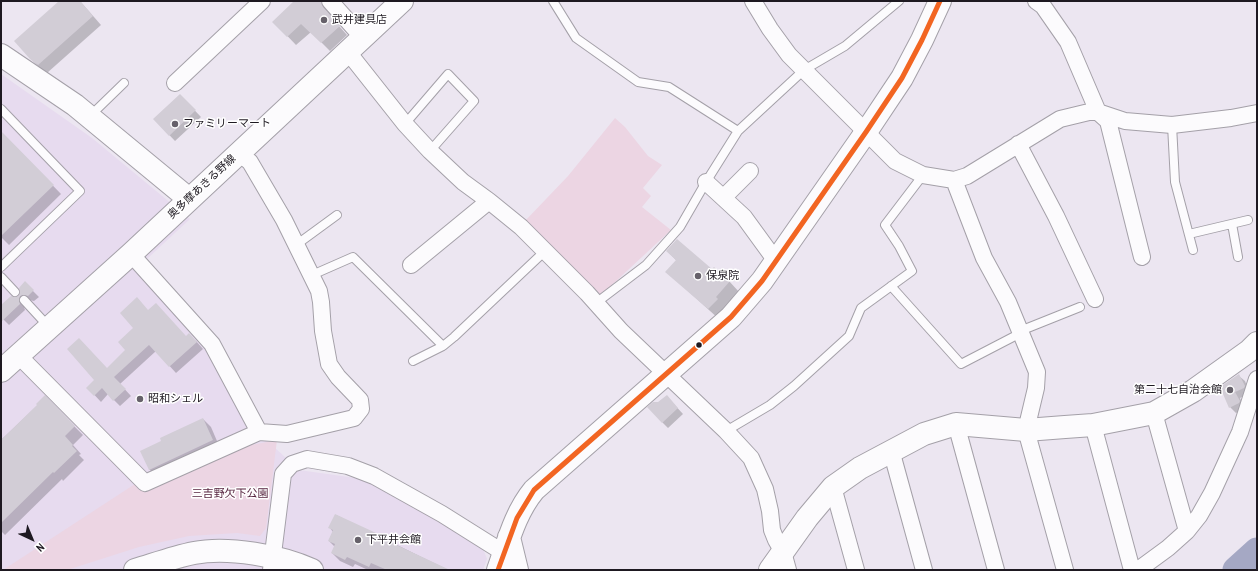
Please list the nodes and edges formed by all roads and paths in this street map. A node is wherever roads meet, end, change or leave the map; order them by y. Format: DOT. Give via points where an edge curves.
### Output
graph roads {
  1 [pos="262,1"];
  2 [pos="330,1"];
  3 [pos="402,1"];
  4 [pos="553,1"];
  5 [pos="753,1"];
  6 [pos="899,1"];
  7 [pos="940,1"];
  8 [pos="1036,1"];
  9 [pos="355,45"];
  10 [pos="1,55"];
  11 [pos="804,70"];
  12 [pos="175,83"];
  13 [pos="124,84"];
  14 [pos="1,109"];
  15 [pos="1098,112"];
  16 [pos="1257,113"];
  17 [pos="89,117"];
  18 [pos="404,124"];
  19 [pos="1172,125"];
  20 [pos="738,132"];
  21 [pos="866,132"];
  22 [pos="1018,144"];
  23 [pos="430,151"];
  24 [pos="239,153"];
  25 [pos="750,171"];
  26 [pos="923,175"];
  27 [pos="954,180"];
  28 [pos="706,182"];
  29 [pos="724,197"];
  30 [pos="189,199"];
  31 [pos="489,202"];
  32 [pos="337,215"];
  33 [pos="1248,220"];
  34 [pos="1232,224"];
  35 [pos="1189,234"];
  36 [pos="296,245"];
  37 [pos="1193,250"];
  38 [pos="545,252"];
  39 [pos="131,254"];
  40 [pos="1142,256"];
  41 [pos="1238,256"];
  42 [pos="776,261"];
  43 [pos="411,265"];
  44 [pos="1,267"];
  45 [pos="312,275"];
  46 [pos="1,277"];
  47 [pos="891,286"];
  48 [pos="15,292"];
  49 [pos="1095,299"];
  50 [pos="24,300"];
  51 [pos="596,303"];
  52 [pos="1080,307"];
  53 [pos="49,327"];
  54 [pos="1020,331"];
  55 [pos="1257,343"];
  56 [pos="443,346"];
  57 [pos="18,355"];
  58 [pos="413,361"];
  59 [pos="1,371"];
  60 [pos="666,374"];
  61 [pos="1257,379"];
  62 [pos="1154,413"];
  63 [pos="956,424"];
  64 [pos="1093,425"];
  65 [pos="1026,430"];
  66 [pos="726,431"];
  67 [pos="259,432"];
  68 [pos="891,450"];
  69 [pos="833,487"];
  70 [pos="1187,531"];
  71 [pos="504,553"];
  72 [pos="786,561"];
  73 [pos="272,563"];
  74 [pos="135,570"];
  75 [pos="312,570"];
  76 [pos="517,570"];
  77 [pos="770,570"];
  78 [pos="856,570"];
  79 [pos="924,570"];
  80 [pos="996,570"];
  81 [pos="1065,570"];
  82 [pos="1132,570"];
  83 [pos="1138,570"];
  1 -- 12 [label="street"];
  2 -- 9 [label="street"];
  3 -- 9 [label="main road, 奥多摩あきる野線"];
  4 -- 20 [label="lane" via="576,38 638,82 669,86"];
  5 -- 11 [label="street" via="789,55"];
  6 -- 11 [label="lane" via="845,46"];
  7 -- 21 [label="main road" via="905,72"];
  8 -- 15 [label="street" via="1043,6 1068,42"];
  9 -- 18 [label="street"];
  9 -- 24 [label="main road, 奥多摩あきる野線"];
  10 -- 17 [label="main road"];
  11 -- 20 [label="lane"];
  11 -- 21 [label="street"];
  13 -- 17 [label="lane"];
  14 -- 44 [label="lane" via="80,190"];
  15 -- 19 [label="street" via="1125,121"];
  15 -- 22 [label="street" via="1060,119"];
  15 -- 40 [label="street" via="1108,121"];
  16 -- 19 [label="street"];
  17 -- 30 [label="main road"];
  18 -- 23 [label="street"];
  18 -- 23 [label="lane" via="448,74 474,101"];
  19 -- 35 [label="lane" via="1175,182"];
  20 -- 28 [label="lane"];
  21 -- 26 [label="street" via="896,162"];
  21 -- 42 [label="main road"];
  22 -- 27 [label="street" via="967,176"];
  22 -- 49 [label="street"];
  23 -- 31 [label="street"];
  24 -- 30 [label="main road, 奥多摩あきる野線"];
  24 -- 36 [label="street" via="250,162"];
  25 -- 29 [label="street"];
  26 -- 27 [label="street"];
  26 -- 47 [label="lane" via="885,225 912,271"];
  27 -- 54 [label="street" via="984,258 1008,302"];
  28 -- 29 [label="street"];
  28 -- 51 [label="lane" via="680,227 646,264"];
  29 -- 42 [label="street" via="744,217"];
  30 -- 39 [label="main road, 奥多摩あきる野線"];
  31 -- 38 [label="street"];
  31 -- 43 [label="street"];
  32 -- 36 [label="lane"];
  33 -- 34 [label="lane"];
  34 -- 35 [label="lane"];
  34 -- 41 [label="lane"];
  35 -- 37 [label="lane"];
  36 -- 45 [label="street"];
  38 -- 51 [label="street"];
  38 -- 56 [label="lane"];
  39 -- 53 [label="main road, 奥多摩あきる野線"];
  39 -- 67 [label="street" via="212,344"];
  42 -- 60 [label="main road" via="731,317"];
  45 -- 56 [label="lane" via="353,257"];
  45 -- 67 [label="street" via="319,291 329,364 360,400 361,409 354,418 287,434"];
  46 -- 48 [label="lane"];
  47 -- 54 [label="lane" via="961,364"];
  47 -- 66 [label="lane" via="861,308 849,336 794,386 770,405"];
  50 -- 53 [label="lane"];
  51 -- 60 [label="street"];
  52 -- 54 [label="lane"];
  53 -- 57 [label="main road, 奥多摩あきる野線"];
  54 -- 65 [label="street" via="1037,372"];
  55 -- 62 [label="main road" via="1193,391"];
  56 -- 58 [label="lane"];
  57 -- 59 [label="main road, 奥多摩あきる野線"];
  57 -- 67 [label="street" via="145,483"];
  60 -- 66 [label="street"];
  60 -- 71 [label="main road" via="534,490 516,518"];
  61 -- 70 [label="street" via="1240,432 1200,516"];
  62 -- 64 [label="main road"];
  62 -- 70 [label="street"];
  63 -- 65 [label="main road"];
  63 -- 68 [label="main road" via="924,434"];
  63 -- 80 [label="street"];
  64 -- 65 [label="main road"];
  64 -- 82 [label="street"];
  65 -- 81 [label="street"];
  66 -- 72 [label="street" via="751,458 759,475 765,490 772,530"];
  68 -- 69 [label="main road"];
  68 -- 79 [label="street"];
  69 -- 72 [label="main road" via="807,518"];
  69 -- 78 [label="street"];
  70 -- 83 [label="street"];
  71 -- 73 [label="street" via="374,476 348,466 307,459 292,464 283,474"];
  71 -- 76 [label="main road"];
  72 -- 77 [label="main road"];
  73 -- 74 [label="main road" via="228,551 195,552"];
  73 -- 75 [label="main road"];
}
